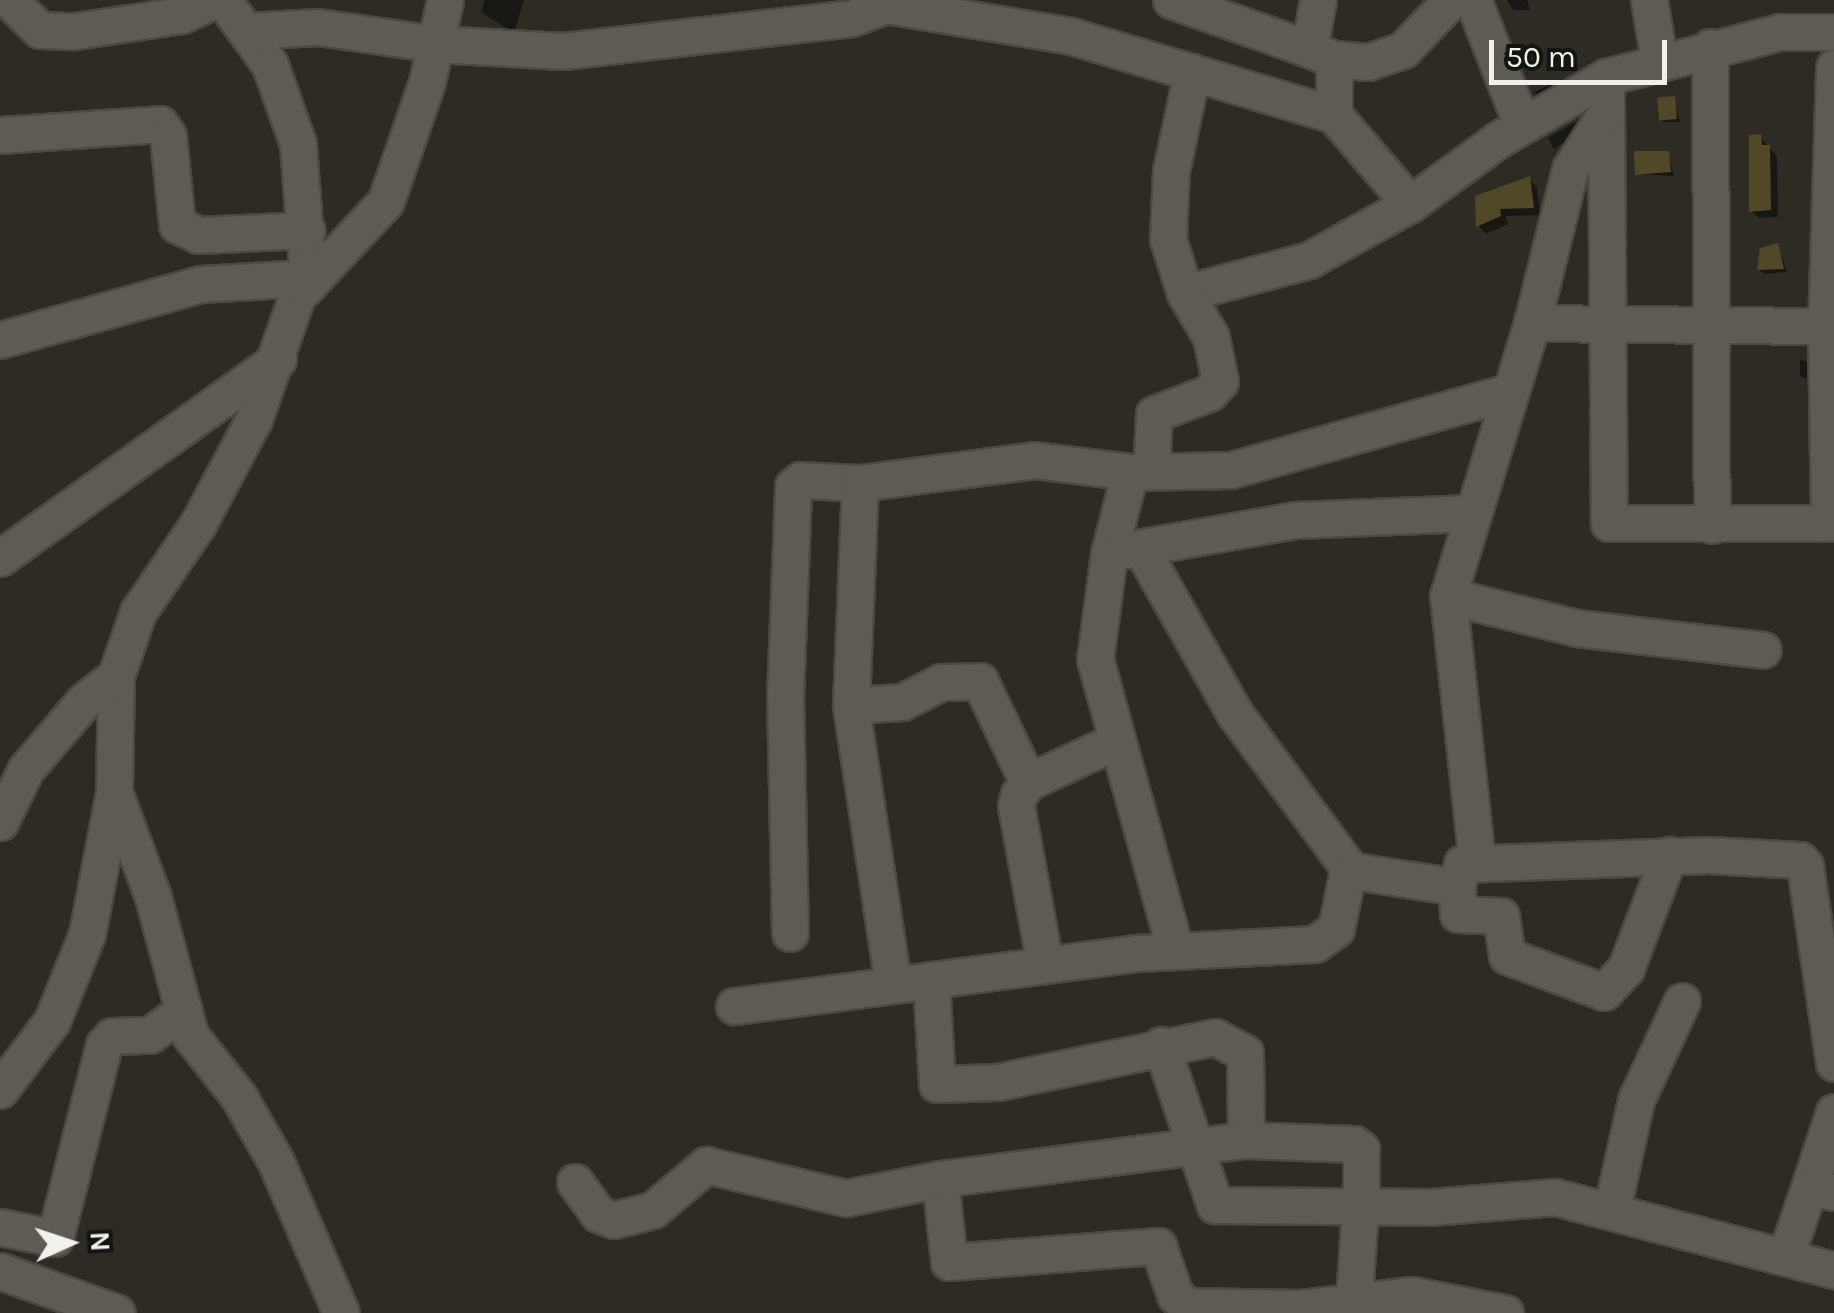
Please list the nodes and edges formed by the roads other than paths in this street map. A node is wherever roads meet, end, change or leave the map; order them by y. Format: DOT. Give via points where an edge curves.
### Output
graph roads {
  1 [pos="8,0"];
  2 [pos="214,0"];
  3 [pos="222,0"];
  4 [pos="444,0"];
  5 [pos="1171,0"];
  6 [pos="1318,0"];
  7 [pos="1451,0"];
  8 [pos="1473,0"];
  9 [pos="1650,0"];
  10 [pos="936,8"];
  11 [pos="319,13"];
  12 [pos="246,30"];
  13 [pos="1834,32"];
  14 [pos="436,44"];
  15 [pos="1710,47"];
  16 [pos="1321,54"];
  17 [pos="1659,60"];
  18 [pos="1834,67"];
  19 [pos="1192,72"];
  20 [pos="1606,77"];
  21 [pos="1606,113"];
  22 [pos="1334,116"];
  23 [pos="1522,125"];
  24 [pos="0,135"];
  25 [pos="1410,204"];
  26 [pos="307,230"];
  27 [pos="198,235"];
  28 [pos="305,283"];
  29 [pos="200,284"];
  30 [pos="1185,293"];
  31 [pos="1608,322"];
  32 [pos="1532,323"];
  33 [pos="1708,324"];
  34 [pos="1830,326"];
  35 [pos="0,340"];
  36 [pos="278,359"];
  37 [pos="1508,392"];
  38 [pos="1140,472"];
  39 [pos="860,483"];
  40 [pos="1471,513"];
  41 [pos="1832,523"];
  42 [pos="1712,525"];
  43 [pos="1125,550"];
  44 [pos="0,558"];
  45 [pos="1448,596"];
  46 [pos="1763,650"];
  47 [pos="116,676"];
  48 [pos="851,705"];
  49 [pos="1116,741"];
  50 [pos="1028,782"];
  51 [pos="114,792"];
  52 [pos="0,822"];
  53 [pos="1669,855"];
  54 [pos="1352,871"];
  55 [pos="1467,874"];
  56 [pos="790,933"];
  57 [pos="1175,949"];
  58 [pos="1045,965"];
  59 [pos="931,980"];
  60 [pos="893,984"];
  61 [pos="1682,1001"];
  62 [pos="734,1006"];
  63 [pos="184,1010"];
  64 [pos="1161,1046"];
  65 [pos="1834,1063"];
  66 [pos="0,1090"];
  67 [pos="1834,1112"];
  68 [pos="1246,1140"];
  69 [pos="1196,1148"];
  70 [pos="940,1179"];
  71 [pos="575,1182"];
  72 [pos="1822,1190"];
  73 [pos="1360,1208"];
  74 [pos="1612,1209"];
  75 [pos="0,1227"];
  76 [pos="1786,1255"];
  77 [pos="1834,1270"];
  78 [pos="0,1272"];
  79 [pos="1354,1300"];
  80 [pos="117,1313"];
  81 [pos="341,1313"];
  82 [pos="1504,1313"];
  1 -- 2 [label="street" via="40,30 75,31 182,15"];
  3 -- 12 [label="street"];
  4 -- 14 [label="street"];
  5 -- 16 [label="street"];
  6 -- 16 [label="street"];
  7 -- 16 [label="street" via="1403,50 1368,62"];
  8 -- 23 [label="street"];
  9 -- 17 [label="street"];
  10 -- 14 [label="street" via="886,5 852,18 690,31 577,50"];
  10 -- 19 [label="street" via="1071,36"];
  11 -- 12 [label="street"];
  11 -- 14 [label="street"];
  12 -- 26 [label="street" via="270,65 298,144"];
  13 -- 15 [label="street" via="1780,32"];
  14 -- 28 [label="street" via="386,201"];
  15 -- 17 [label="street"];
  15 -- 33 [label="street"];
  16 -- 22 [label="street"];
  17 -- 20 [label="street"];
  18 -- 34 [label="street"];
  19 -- 22 [label="street"];
  19 -- 30 [label="street" via="1171,171 1168,239"];
  20 -- 21 [label="street"];
  20 -- 23 [label="street"];
  21 -- 31 [label="street"];
  21 -- 32 [label="street" via="1570,169"];
  22 -- 25 [label="street"];
  23 -- 25 [label="street"];
  24 -- 27 [label="street" via="162,125 175,221"];
  25 -- 30 [label="street" via="1310,260"];
  26 -- 27 [label="street"];
  26 -- 28 [label="street"];
  27 -- 29 [label="street"];
  28 -- 29 [label="street"];
  28 -- 36 [label="street"];
  29 -- 35 [label="street"];
  30 -- 38 [label="street" via="1211,336 1220,381 1154,414"];
  31 -- 32 [label="street"];
  31 -- 33 [label="street"];
  31 -- 42 [label="street" via="1609,523"];
  32 -- 37 [label="street"];
  33 -- 34 [label="street"];
  33 -- 42 [label="street"];
  34 -- 41 [label="street"];
  36 -- 44 [label="street"];
  36 -- 47 [label="street" via="198,524 138,612"];
  37 -- 38 [label="street" via="1252,465"];
  37 -- 40 [label="street"];
  38 -- 39 [label="street" via="1034,460"];
  38 -- 43 [label="street"];
  39 -- 48 [label="street" via="848,640"];
  39 -- 56 [label="street" via="801,480 793,486 785,698"];
  40 -- 43 [label="street" via="1295,520"];
  40 -- 45 [label="street"];
  41 -- 42 [label="street"];
  43 -- 49 [label="street" via="1095,659"];
  43 -- 54 [label="street"];
  45 -- 46 [label="street" via="1577,628"];
  45 -- 55 [label="street"];
  47 -- 51 [label="street"];
  47 -- 52 [label="street" via="84,701 26,770"];
  48 -- 50 [label="street" via="902,702 941,682 980,681"];
  48 -- 60 [label="street"];
  49 -- 50 [label="street"];
  49 -- 57 [label="street"];
  50 -- 58 [label="street" via="1016,806"];
  51 -- 63 [label="street" via="154,896"];
  51 -- 66 [label="street" via="88,934 52,1021"];
  53 -- 55 [label="street"];
  53 -- 55 [label="street" via="1626,968 1604,992 1504,954 1501,916 1458,914"];
  53 -- 65 [label="street" via="1802,862"];
  54 -- 55 [label="street"];
  54 -- 57 [label="street" via="1336,928 1324,941"];
  57 -- 58 [label="street"];
  58 -- 59 [label="street"];
  59 -- 60 [label="street"];
  59 -- 64 [label="street" via="937,1084 998,1082"];
  60 -- 62 [label="street"];
  61 -- 74 [label="street" via="1636,1100"];
  63 -- 75 [label="street" via="150,1035 112,1036 104,1045 55,1238"];
  63 -- 81 [label="street" via="190,1035 239,1097 276,1162"];
  64 -- 68 [label="street" via="1205,1036 1242,1048"];
  64 -- 69 [label="street"];
  67 -- 72 [label="street"];
  68 -- 69 [label="street"];
  68 -- 73 [label="street" via="1357,1145"];
  69 -- 70 [label="street"];
  69 -- 73 [label="street" via="1215,1205"];
  70 -- 71 [label="street" via="846,1198 706,1165 653,1210 614,1220 598,1214"];
  70 -- 79 [label="street" via="949,1262 1158,1246 1175,1296 1187,1306 1301,1308"];
  72 -- 76 [label="street"];
  73 -- 74 [label="street" via="1532,1197"];
  73 -- 79 [label="street"];
  74 -- 76 [label="street"];
  76 -- 77 [label="street"];
  78 -- 80 [label="street"];
  79 -- 82 [label="street" via="1412,1296"];
}
